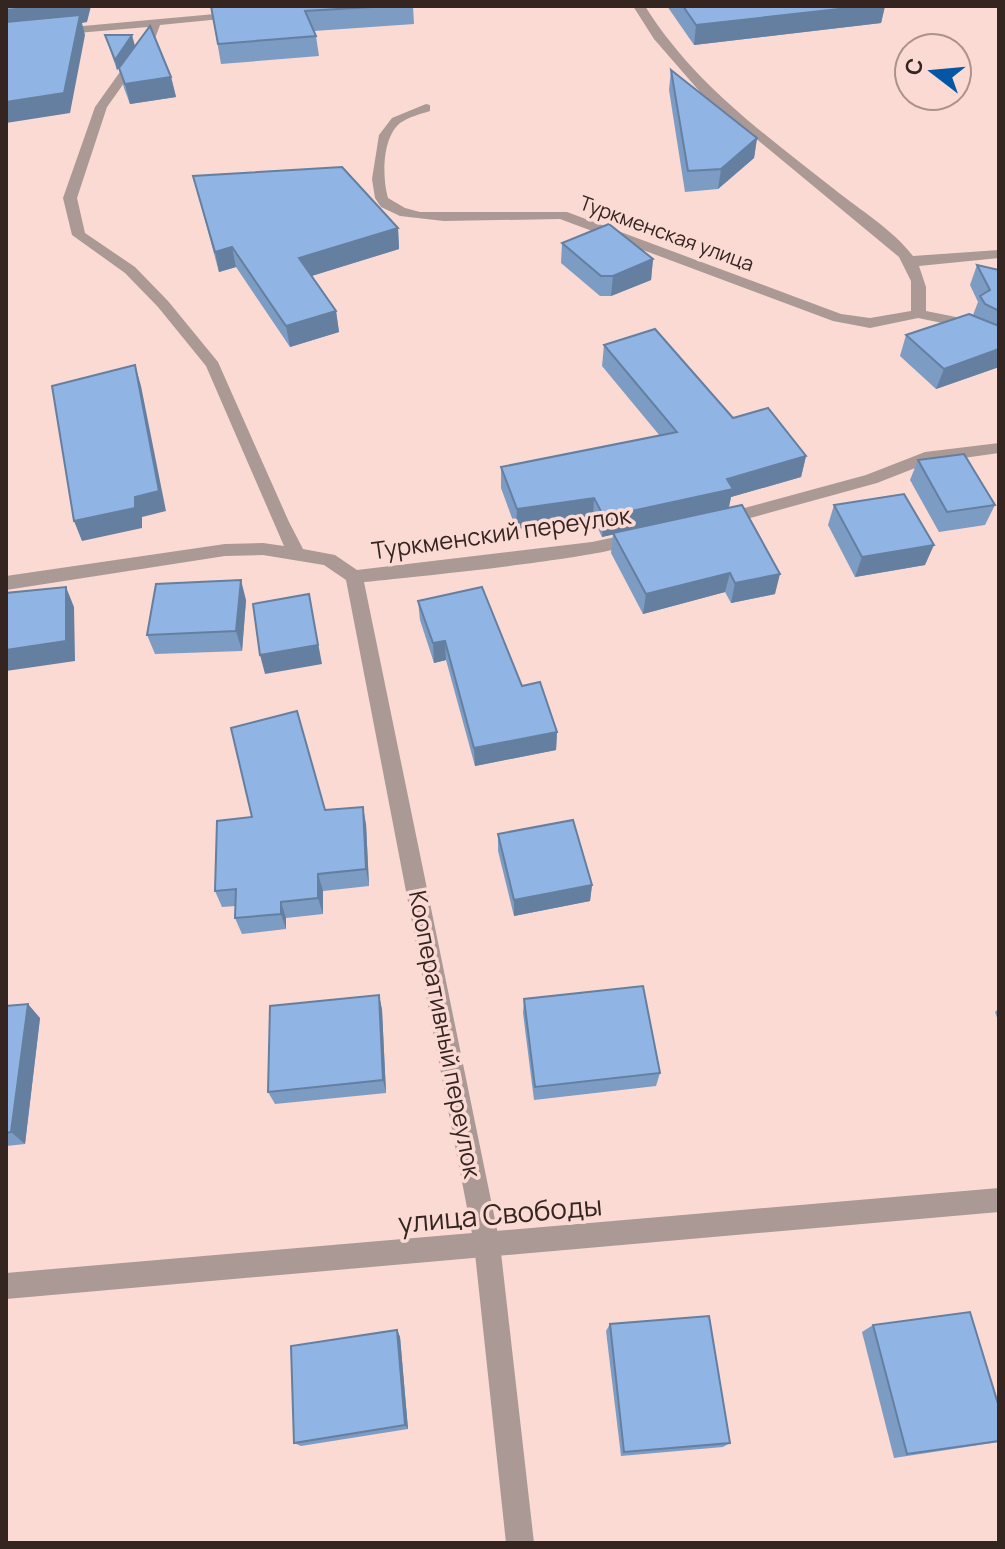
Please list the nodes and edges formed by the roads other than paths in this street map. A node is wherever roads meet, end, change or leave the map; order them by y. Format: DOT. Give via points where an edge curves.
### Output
graph roads {
  1 [pos="639,6"];
  2 [pos="256,13"];
  3 [pos="155,23"];
  4 [pos="6,36"];
  5 [pos="426,108"];
  6 [pos="999,254"];
  7 [pos="909,260"];
  8 [pos="918,314"];
  9 [pos="999,345"];
  10 [pos="999,448"];
  11 [pos="701,525"];
  12 [pos="654,535"];
  13 [pos="297,553"];
  14 [pos="354,577"];
  15 [pos="6,583"];
  16 [pos="999,1200"];
  17 [pos="487,1244"];
  18 [pos="6,1286"];
  19 [pos="520,1543"];
  1 -- 7 [label="street" via="671,57"];
  2 -- 3 [label="street"];
  3 -- 4 [label="street"];
  3 -- 13 [label="street" via="101,107 70,198 79,235 130,270 213,365"];
  5 -- 8 [label="street, Туркменская улица" via="397,120 380,152 382,202 397,211 440,217 562,215 838,318 870,323"];
  6 -- 7 [label="street"];
  7 -- 8 [label="street" via="921,286"];
  8 -- 9 [label="street, Туркменская улица" via="951,320"];
  10 -- 11 [label="street" via="925,458 871,479"];
  12 -- 14 [label="street, Туркменский переулок" via="592,548"];
  13 -- 14 [label="street, Туркменский переулок" via="329,559"];
  13 -- 15 [label="street, Туркменский переулок" via="225,550"];
  14 -- 17 [label="street, Кооперативный переулок"];
  16 -- 17 [label="street, улица Свободы"];
  17 -- 18 [label="street, улица Свободы"];
  17 -- 19 [label="street, Кооперативный переулок"];
}
